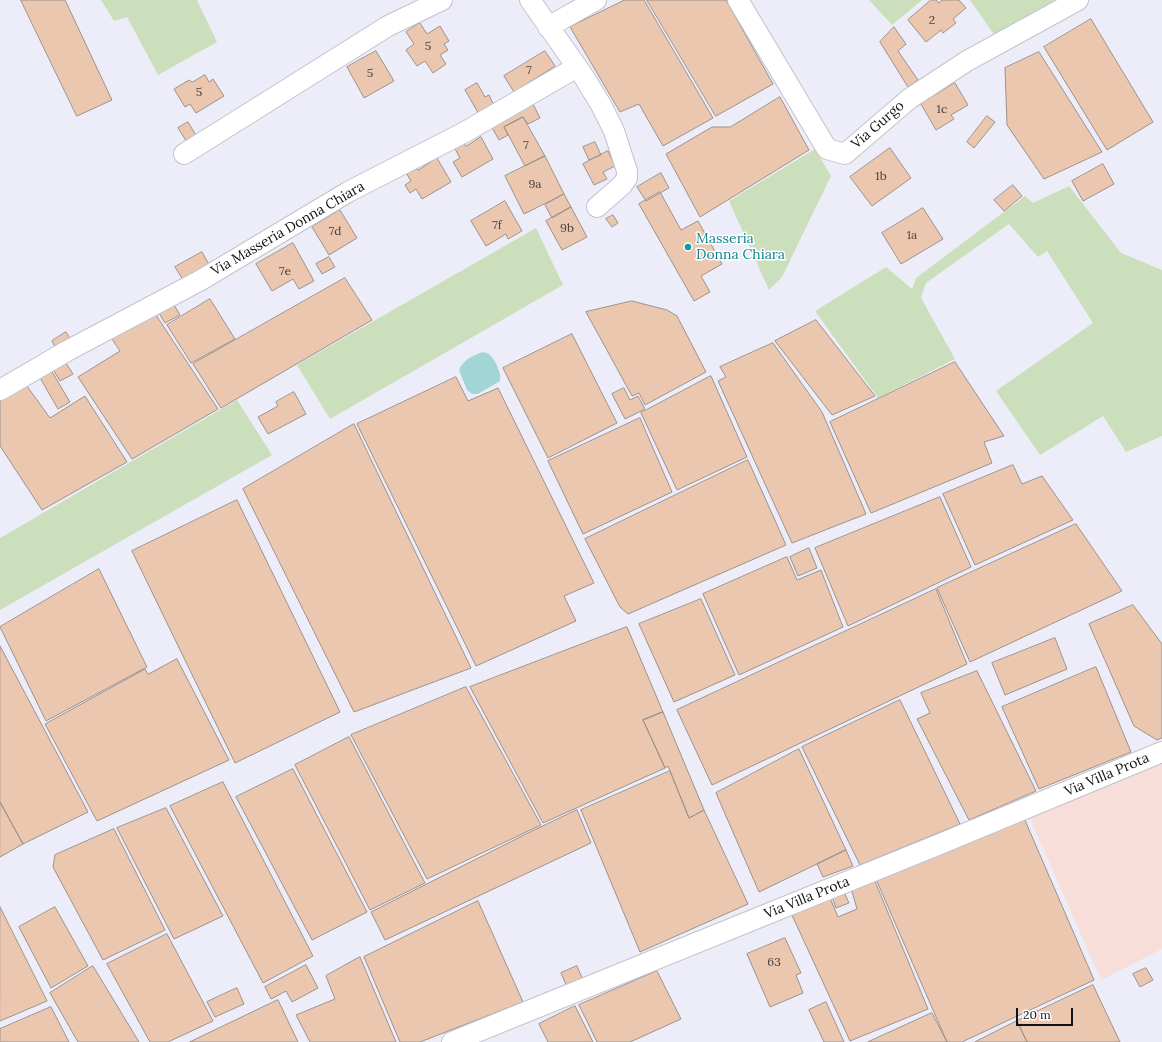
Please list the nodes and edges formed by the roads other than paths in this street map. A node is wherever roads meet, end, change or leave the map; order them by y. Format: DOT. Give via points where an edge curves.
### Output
graph roads {
  1 [pos="442,0"];
  2 [pos="530,0"];
  3 [pos="596,0"];
  4 [pos="738,0"];
  5 [pos="1078,0"];
  6 [pos="548,26"];
  7 [pos="577,67"];
  8 [pos="184,154"];
  9 [pos="598,207"];
  10 [pos="0,390"];
  11 [pos="1162,752"];
  12 [pos="452,1042"];
  1 -- 8 [label="street" via="388,26"];
  2 -- 6 [label="street"];
  3 -- 6 [label="street"];
  4 -- 5 [label="street, Via Gurgo" via="827,149 845,154 909,99 967,61"];
  6 -- 7 [label="street"];
  7 -- 9 [label="street" via="614,131 627,170 627,178 622,185"];
  7 -- 10 [label="street, Via Masseria Donna Chiara" via="465,132 348,192 201,280 67,351"];
  11 -- 12 [label="street, Via Villa Prota"];
}
